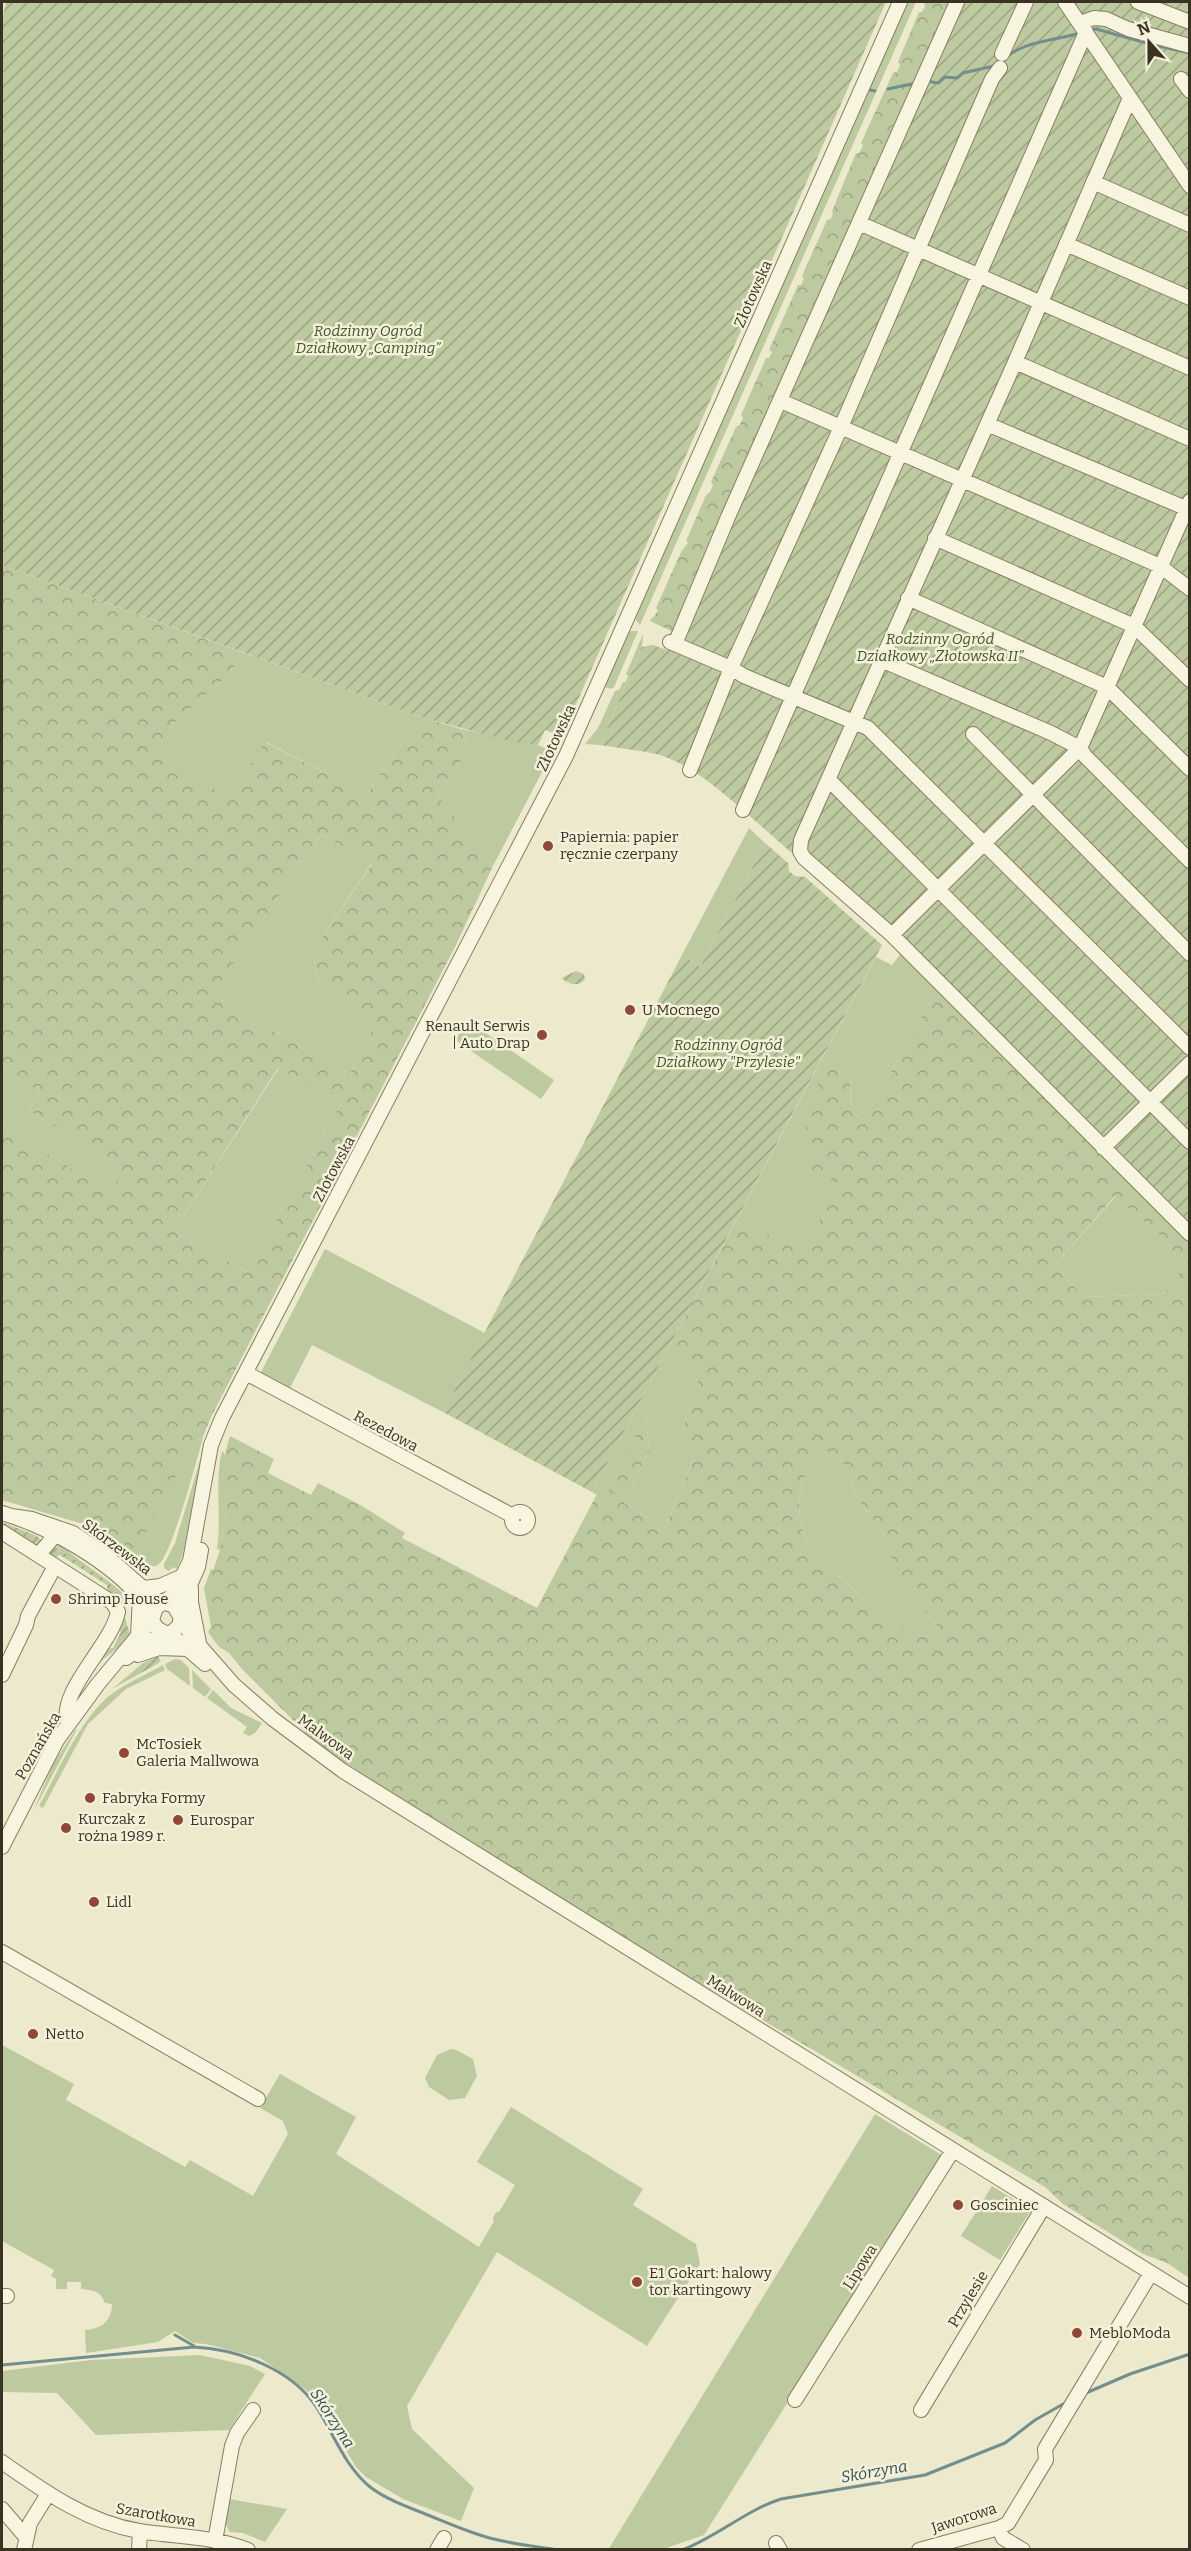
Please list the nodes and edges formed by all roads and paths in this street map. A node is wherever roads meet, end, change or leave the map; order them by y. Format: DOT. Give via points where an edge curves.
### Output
graph roads {
  1 [pos="900,2"];
  2 [pos="957,2"];
  3 [pos="1026,2"];
  4 [pos="1065,2"];
  5 [pos="1138,2"];
  6 [pos="1190,22"];
  7 [pos="1083,28"];
  8 [pos="1190,46"];
  9 [pos="1181,79"];
  10 [pos="1190,91"];
  11 [pos="1130,98"];
  12 [pos="1093,182"];
  13 [pos="1190,186"];
  14 [pos="859,223"];
  15 [pos="1190,225"];
  16 [pos="1066,244"];
  17 [pos="918,249"];
  18 [pos="978,275"];
  19 [pos="1190,298"];
  20 [pos="1040,302"];
  21 [pos="1015,362"];
  22 [pos="1190,368"];
  23 [pos="781,401"];
  24 [pos="987,424"];
  25 [pos="841,427"];
  26 [pos="1190,439"];
  27 [pos="900,452"];
  28 [pos="961,479"];
  29 [pos="1188,507"];
  30 [pos="935,538"];
  31 [pos="1161,566"];
  32 [pos="1190,590"];
  33 [pos="908,598"];
  34 [pos="1134,626"];
  35 [pos="881,660"];
  36 [pos="731,668"];
  37 [pos="1190,680"];
  38 [pos="1107,687"];
  39 [pos="793,696"];
  40 [pos="854,723"];
  41 [pos="973,734"];
  42 [pos="1080,748"];
  43 [pos="1190,769"];
  44 [pos="690,770"];
  45 [pos="829,780"];
  46 [pos="1033,797"];
  47 [pos="743,810"];
  48 [pos="985,843"];
  49 [pos="1190,861"];
  50 [pos="938,890"];
  51 [pos="892,935"];
  52 [pos="1190,954"];
  53 [pos="1190,1048"];
  54 [pos="1190,1063"];
  55 [pos="1149,1102"];
  56 [pos="1190,1142"];
  57 [pos="1102,1148"];
  58 [pos="1190,1234"];
  59 [pos="246,1373"];
  60 [pos="6,1515"];
  61 [pos="513,1516"];
  62 [pos="58,1531"];
  63 [pos="2,1532"];
  64 [pos="38,1555"];
  65 [pos="55,1566"];
  66 [pos="187,1579"];
  67 [pos="142,1593"];
  68 [pos="164,1604"];
  69 [pos="181,1618"];
  70 [pos="145,1628"];
  71 [pos="166,1633"];
  72 [pos="194,1648"];
  73 [pos="114,1666"];
  74 [pos="2,1675"];
  75 [pos="68,1724"];
  76 [pos="2,1847"];
  77 [pos="2,1952"];
  78 [pos="258,2098"];
  79 [pos="953,2150"];
  80 [pos="1044,2206"];
  81 [pos="1151,2272"];
  82 [pos="1190,2296"];
  83 [pos="795,2400"];
  84 [pos="921,2409"];
  85 [pos="253,2410"];
  86 [pos="2,2462"];
  87 [pos="48,2494"];
  88 [pos="2,2509"];
  89 [pos="999,2528"];
  90 [pos="140,2531"];
  91 [pos="215,2541"];
  92 [pos="25,2543"];
  93 [pos="138,2550"];
  94 [pos="248,2550"];
  95 [pos="919,2550"];
  96 [pos="1023,2550"];
  1 -- 59 [label="street, Złotowska" via="566,756"];
  2 -- 14 [label="street"];
  3 -- 17 [label="street"];
  4 -- 7 [label="street"];
  5 -- 6 [label="street"];
  7 -- 8 [label="street" via="1094,18 1106,19"];
  7 -- 11 [label="street"];
  7 -- 18 [label="street"];
  9 -- 10 [label="street"];
  11 -- 12 [label="street"];
  11 -- 13 [label="street"];
  12 -- 15 [label="street"];
  12 -- 16 [label="street"];
  14 -- 17 [label="street"];
  14 -- 23 [label="street"];
  16 -- 19 [label="street"];
  16 -- 20 [label="street"];
  17 -- 18 [label="street"];
  17 -- 25 [label="street"];
  18 -- 20 [label="street"];
  18 -- 27 [label="street"];
  20 -- 21 [label="street"];
  20 -- 22 [label="street"];
  21 -- 24 [label="street"];
  21 -- 26 [label="street"];
  23 -- 25 [label="street"];
  23 -- 36 [label="street" via="673,643"];
  24 -- 28 [label="street"];
  24 -- 29 [label="street"];
  25 -- 27 [label="street"];
  25 -- 36 [label="street"];
  27 -- 28 [label="street"];
  27 -- 39 [label="street"];
  28 -- 30 [label="street"];
  28 -- 31 [label="street"];
  29 -- 31 [label="street"];
  30 -- 33 [label="street"];
  30 -- 34 [label="street"];
  31 -- 32 [label="street"];
  31 -- 34 [label="street"];
  33 -- 35 [label="street"];
  33 -- 38 [label="street"];
  34 -- 37 [label="street"];
  34 -- 38 [label="street"];
  35 -- 40 [label="street"];
  35 -- 42 [label="street"];
  36 -- 39 [label="street"];
  36 -- 44 [label="street"];
  38 -- 42 [label="street"];
  38 -- 43 [label="street"];
  39 -- 40 [label="street"];
  39 -- 47 [label="street"];
  40 -- 45 [label="street"];
  40 -- 48 [label="street" via="868,728"];
  41 -- 46 [label="street"];
  42 -- 46 [label="street"];
  42 -- 49 [label="street"];
  45 -- 50 [label="street"];
  45 -- 51 [label="street" via="801,840 801,851 804,858"];
  46 -- 48 [label="street"];
  46 -- 52 [label="street"];
  48 -- 50 [label="street"];
  48 -- 53 [label="street"];
  50 -- 51 [label="street"];
  50 -- 55 [label="street"];
  51 -- 57 [label="street"];
  54 -- 55 [label="street"];
  55 -- 56 [label="street"];
  55 -- 57 [label="street"];
  57 -- 58 [label="street"];
  59 -- 61 [label="street, Rezedowa"];
  59 -- 66 [label="street, Złotowska" via="217,1430 207,1470 199,1560"];
  60 -- 62 [label="street, Skórzewska"];
  62 -- 64 [label="street"];
  62 -- 67 [label="street, Skórzewska"];
  63 -- 64 [label="street"];
  64 -- 65 [label="street"];
  65 -- 74 [label="street"];
  65 -- 75 [label="street" via="113,1603 118,1612 99,1652 73,1690 66,1710"];
  66 -- 67 [label="street"];
  66 -- 68 [label="street, Złotowska"];
  66 -- 69 [label="street, Złotowska"];
  66 -- 72 [label="street"];
  67 -- 68 [label="street, Skórzewska"];
  67 -- 70 [label="street"];
  67 -- 70 [label="street, Skórzewska" via="149,1609"];
  68 -- 69 [label="street, Skórzewska" via="174,1606"];
  68 -- 70 [label="street, Złotowska" via="156,1608"];
  69 -- 71 [label="street" via="177,1629"];
  69 -- 72 [label="street, Malwowa"];
  70 -- 71 [label="street, Skórzewska"];
  70 -- 73 [label="street, Poznańska"];
  71 -- 72 [label="street, Malwowa"];
  71 -- 73 [label="street"];
  72 -- 73 [label="street" via="153,1649"];
  72 -- 79 [label="street, Malwowa" via="243,1700 343,1771"];
  73 -- 75 [label="street, Poznańska"];
  75 -- 76 [label="street, Poznańska"];
  77 -- 78 [label="street"];
  79 -- 80 [label="street, Malwowa"];
  79 -- 83 [label="street, Lipowa"];
  80 -- 81 [label="street, Malwowa"];
  80 -- 84 [label="street, Przylesie"];
  81 -- 82 [label="street, Malwowa"];
  81 -- 89 [label="street, Jaworowa" via="1045,2449 1046,2460 1008,2523"];
  85 -- 91 [label="street" via="232,2446"];
  86 -- 87 [label="street, Szarotkowa"];
  87 -- 90 [label="street, Szarotkowa" via="107,2523"];
  87 -- 92 [label="street" via="30,2523"];
  88 -- 92 [label="street"];
  89 -- 95 [label="street, Jaworowa"];
  89 -- 96 [label="street" via="1004,2538"];
  90 -- 91 [label="street, Szarotkowa"];
  90 -- 93 [label="street"];
  91 -- 94 [label="street, Szarotkowa"];
}
